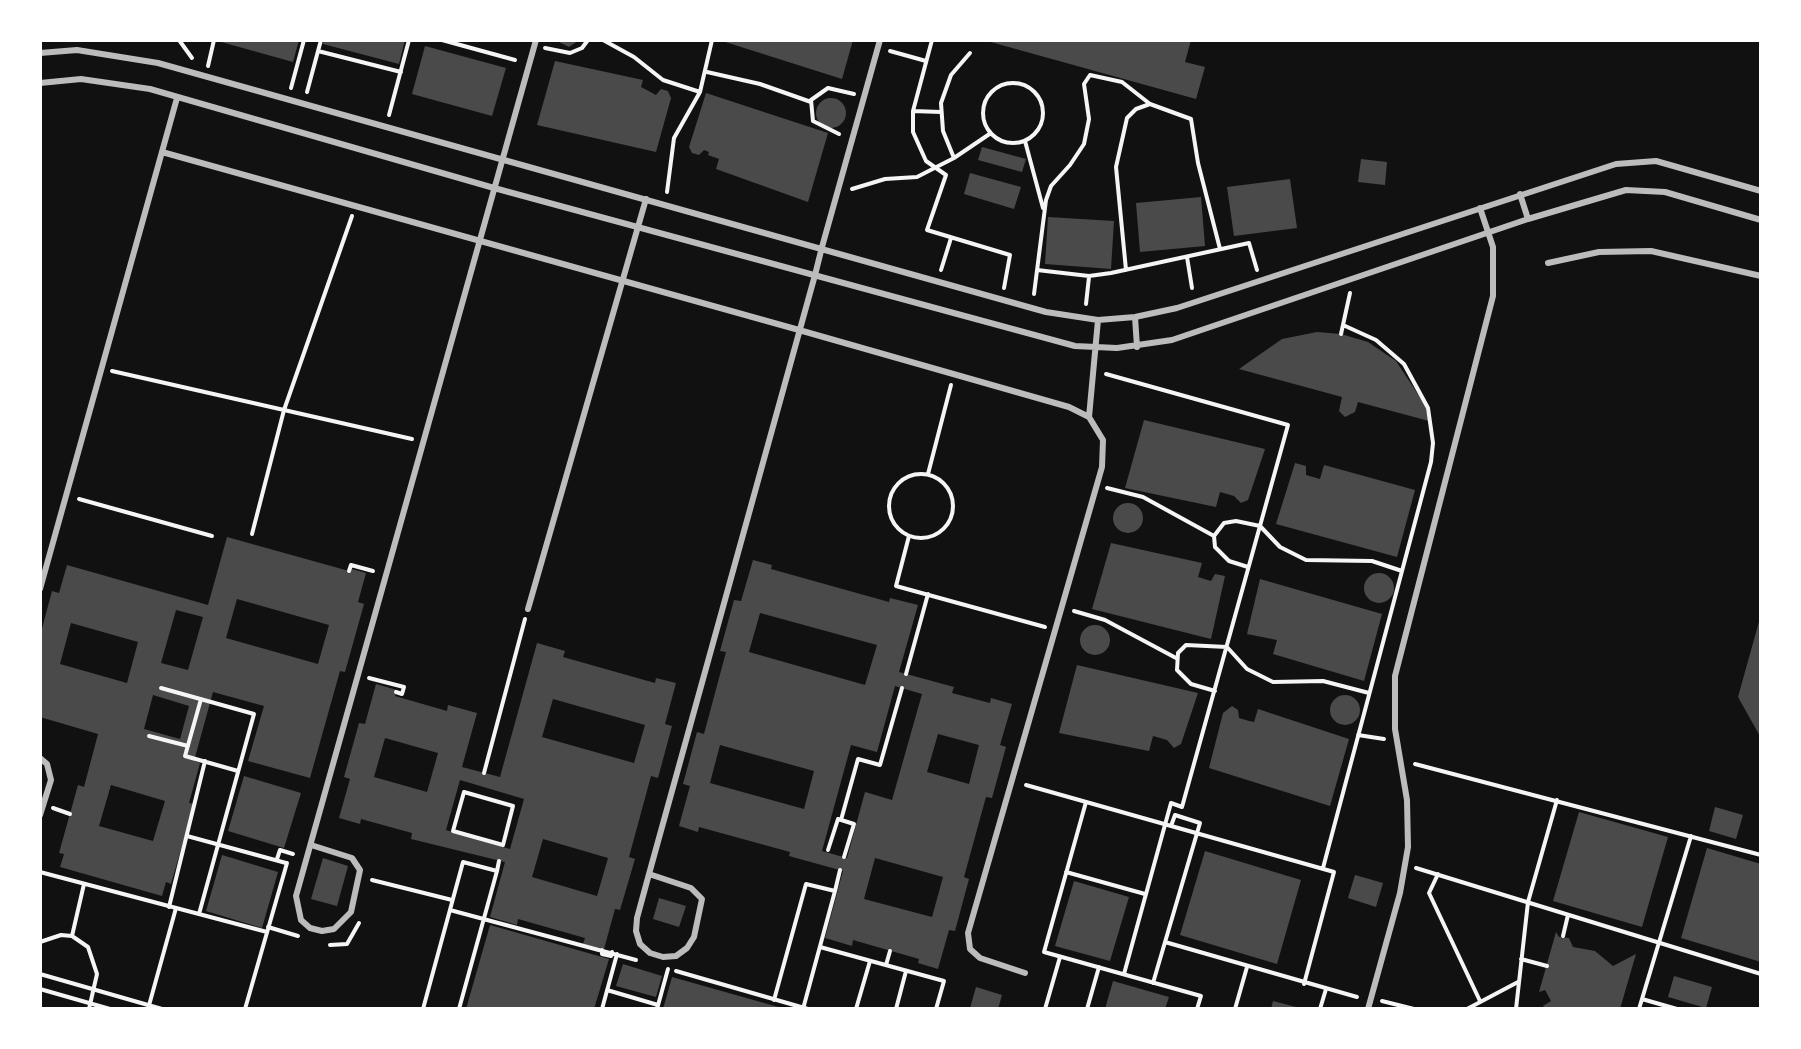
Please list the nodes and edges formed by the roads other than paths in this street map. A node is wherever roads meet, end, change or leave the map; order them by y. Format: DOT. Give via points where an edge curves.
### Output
graph roads {
  1 [pos="880,40"];
  2 [pos="535,43"];
  3 [pos="40,53"];
  4 [pos="40,83"];
  5 [pos="177,98"];
  6 [pos="162,152"];
  7 [pos="503,160"];
  8 [pos="494,188"];
  9 [pos="1761,191"];
  10 [pos="1520,194"];
  11 [pos="646,199"];
  12 [pos="1480,208"];
  13 [pos="1528,219"];
  14 [pos="1761,220"];
  15 [pos="638,228"];
  16 [pos="1489,232"];
  17 [pos="481,240"];
  18 [pos="822,247"];
  19 [pos="1548,263"];
  20 [pos="815,275"];
  21 [pos="1761,276"];
  22 [pos="622,281"];
  23 [pos="1135,317"];
  24 [pos="1098,320"];
  25 [pos="799,330"];
  26 [pos="1137,347"];
  27 [pos="1098,348"];
  28 [pos="1089,417"];
  29 [pos="40,589"];
  30 [pos="528,609"];
  31 [pos="40,758"];
  32 [pos="40,815"];
  33 [pos="311,845"];
  34 [pos="649,874"];
  35 [pos="1025,973"];
  36 [pos="1368,1009"];
  1 -- 18 [label="lane"];
  2 -- 7 [label="lane"];
  3 -- 7 [label="lane" via="91,52 158,63"];
  4 -- 5 [label="lane" via="116,82"];
  5 -- 6 [label="lane"];
  5 -- 8 [label="lane"];
  6 -- 17 [label="lane"];
  6 -- 29 [label="lane"];
  7 -- 8 [label="lane"];
  7 -- 11 [label="lane"];
  8 -- 15 [label="lane"];
  8 -- 17 [label="lane"];
  9 -- 10 [label="lane" via="1676,166 1636,161"];
  10 -- 12 [label="lane"];
  10 -- 13 [label="lane"];
  11 -- 15 [label="lane"];
  11 -- 18 [label="lane"];
  12 -- 16 [label="lane"];
  12 -- 23 [label="lane"];
  13 -- 14 [label="lane" via="1646,189"];
  13 -- 16 [label="lane"];
  15 -- 20 [label="lane"];
  15 -- 22 [label="lane"];
  16 -- 26 [label="lane" via="1181,337"];
  16 -- 36 [label="lane" via="1496,264 1493,296 1401,650 1393,703 1408,847"];
  17 -- 22 [label="lane"];
  17 -- 33 [label="lane"];
  18 -- 20 [label="lane"];
  18 -- 24 [label="lane" via="1032,308"];
  19 -- 21 [label="lane" via="1599,252 1651,251"];
  20 -- 25 [label="lane"];
  20 -- 27 [label="lane" via="1052,342"];
  22 -- 25 [label="lane"];
  22 -- 30 [label="lane"];
  23 -- 24 [label="lane"];
  23 -- 26 [label="lane"];
  24 -- 27 [label="lane"];
  25 -- 28 [label="lane"];
  25 -- 34 [label="lane"];
  26 -- 27 [label="lane"];
  27 -- 28 [label="lane"];
  28 -- 35 [label="lane" via="1105,454 968,942 980,958"];
  31 -- 32 [label="lane" via="51,780"];
  33 -- 33 [label="lane" via="296,908 310,928 334,929 351,912 360,870 352,858"];
  34 -- 34 [label="lane" via="636,931 640,944 650,953 676,956 694,937 702,899 691,888"];
}
